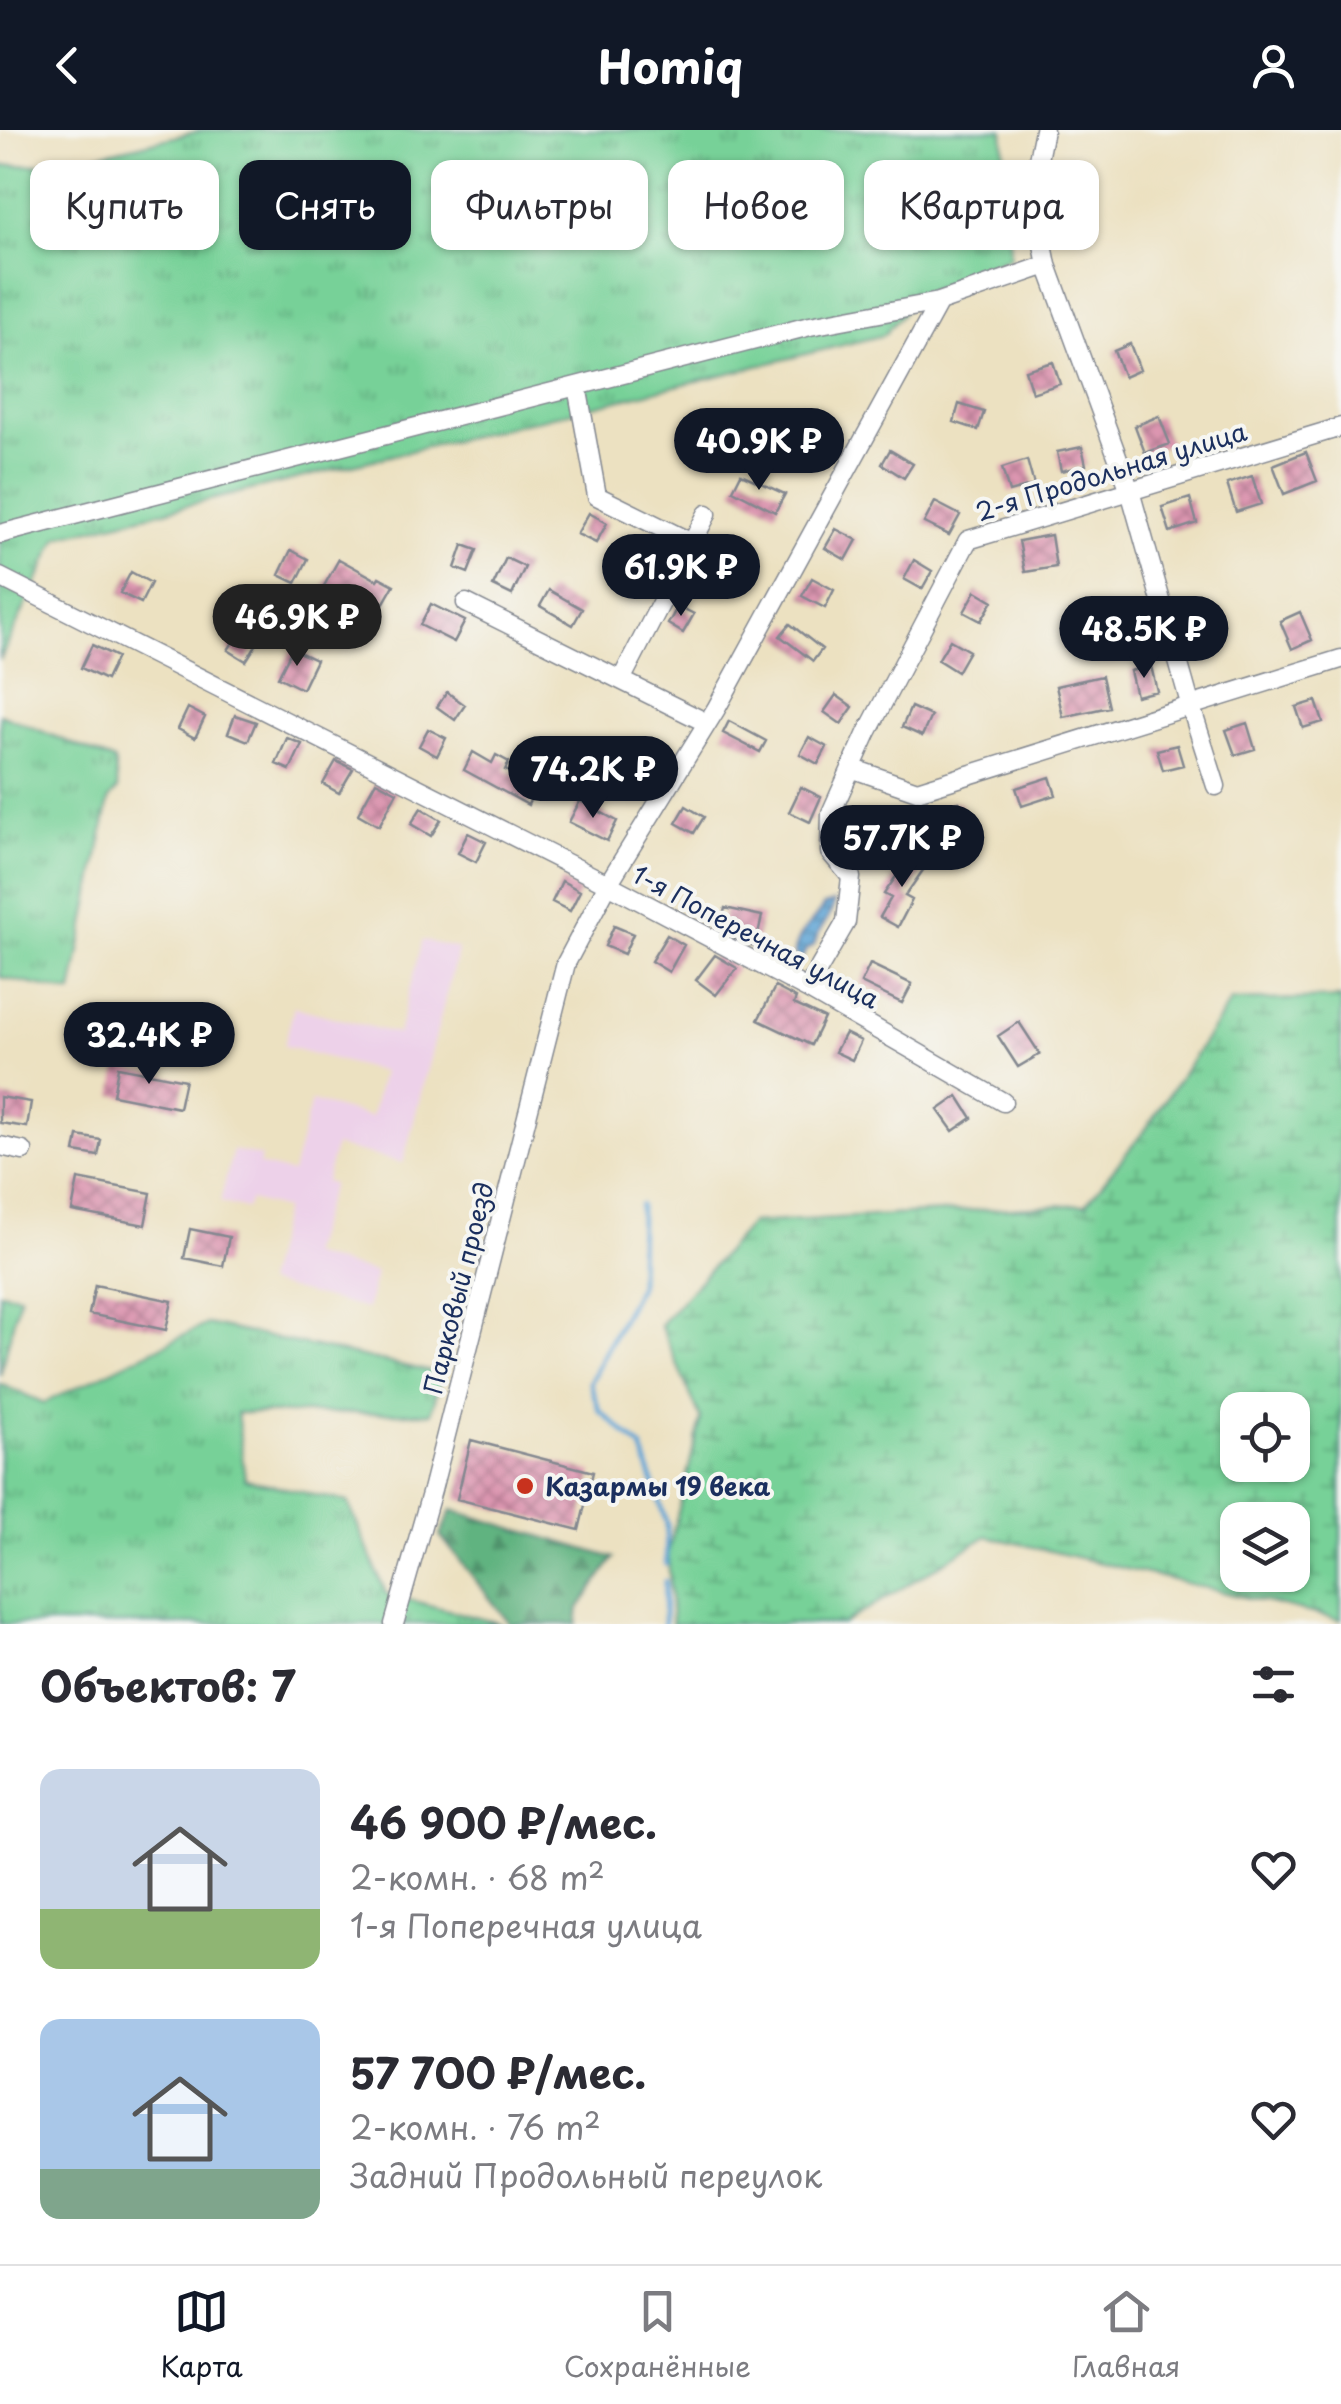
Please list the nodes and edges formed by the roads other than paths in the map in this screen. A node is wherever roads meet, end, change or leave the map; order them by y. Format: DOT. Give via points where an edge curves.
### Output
graph roads {
  1 [pos="1044,130"];
  2 [pos="1047,265"];
  3 [pos="939,302"];
  4 [pos="577,386"];
  5 [pos="1341,427"];
  6 [pos="1130,491"];
  7 [pos="708,514"];
  8 [pos="0,534"];
  9 [pos="692,543"];
  10 [pos="0,577"];
  11 [pos="466,603"];
  12 [pos="1341,659"];
  13 [pos="621,680"];
  14 [pos="1191,708"];
  15 [pos="707,723"];
  16 [pos="854,770"];
  17 [pos="1216,786"];
  18 [pos="608,884"];
  19 [pos="807,989"];
  20 [pos="1004,1102"];
  21 [pos="0,1146"];
  22 [pos="23,1151"];
  23 [pos="394,1624"];
  1 -- 2 [label="street" via="1032,189"];
  2 -- 3 [label="street"];
  2 -- 6 [label="street"];
  3 -- 4 [label="street" via="810,326"];
  3 -- 15 [label="street, Парковый проезд"];
  4 -- 8 [label="street"];
  4 -- 9 [label="street" via="597,496"];
  5 -- 6 [label="street, 2-я Продольная улица"];
  6 -- 14 [label="street"];
  6 -- 16 [label="street, 2-я Продольная улица" via="968,540"];
  7 -- 9 [label="street"];
  9 -- 13 [label="street"];
  10 -- 18 [label="street, 1-я Поперечная улица"];
  11 -- 13 [label="street"];
  12 -- 14 [label="street"];
  13 -- 15 [label="street"];
  14 -- 16 [label="street" via="917,791"];
  14 -- 17 [label="street"];
  15 -- 18 [label="street, Парковый проезд"];
  16 -- 19 [label="street, 2-я Продольная улица" via="831,813 830,852 850,877 846,922"];
  18 -- 19 [label="street, 1-я Поперечная улица"];
  18 -- 23 [label="street, Парковый проезд" via="566,963"];
  19 -- 20 [label="street, 1-я Поперечная улица"];
  21 -- 22 [label="street"];
}
